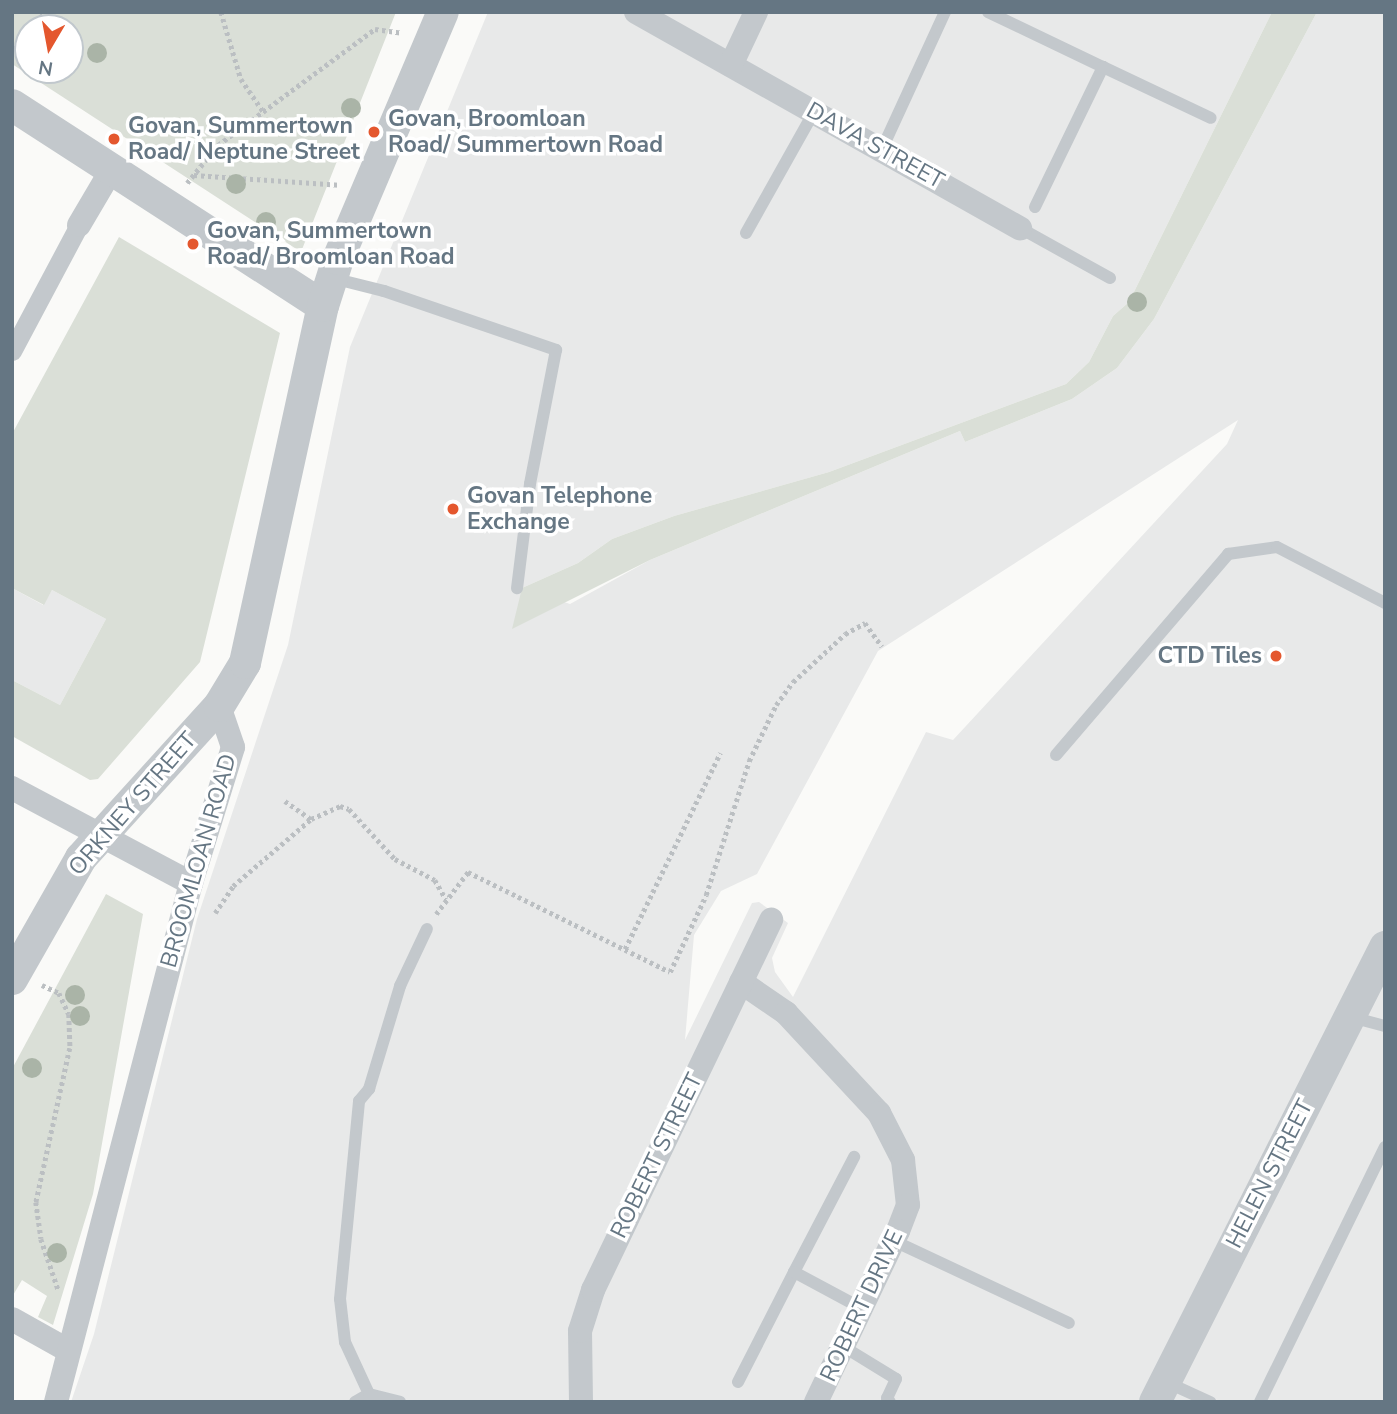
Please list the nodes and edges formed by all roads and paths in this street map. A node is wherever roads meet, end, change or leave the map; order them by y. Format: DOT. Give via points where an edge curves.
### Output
graph roads {
  1 [pos="220,12"];
  2 [pos="636,12"];
  3 [pos="756,12"];
  4 [pos="945,12"];
  5 [pos="988,12"];
  6 [pos="438,25"];
  7 [pos="731,65"];
  8 [pos="1103,67"];
  9 [pos="12,105"];
  10 [pos="814,112"];
  11 [pos="265,114"];
  12 [pos="1211,118"];
  13 [pos="882,149"];
  14 [pos="112,169"];
  15 [pos="194,174"];
  16 [pos="369,187"];
  17 [pos="168,205"];
  18 [pos="1035,206"];
  19 [pos="79,225"];
  20 [pos="1020,228"];
  21 [pos="746,233"];
  22 [pos="1110,278"];
  23 [pos="327,292"];
  24 [pos="12,351"];
  25 [pos="517,588"];
  26 [pos="1385,603"];
  27 [pos="882,646"];
  28 [pos="219,706"];
  29 [pos="720,753"];
  30 [pos="1056,755"];
  31 [pos="12,788"];
  32 [pos="285,801"];
  33 [pos="311,819"];
  34 [pos="101,835"];
  35 [pos="191,883"];
  36 [pos="446,898"];
  37 [pos="215,913"];
  38 [pos="771,920"];
  39 [pos="426,929"];
  40 [pos="1385,947"];
  41 [pos="625,949"];
  42 [pos="14,976"];
  43 [pos="741,982"];
  44 [pos="1350,1017"];
  45 [pos="1385,1026"];
  46 [pos="1385,1147"];
  47 [pos="854,1157"];
  48 [pos="894,1241"];
  49 [pos="794,1272"];
  50 [pos="863,1309"];
  51 [pos="12,1319"];
  52 [pos="1069,1323"];
  53 [pos="76,1327"];
  54 [pos="844,1347"];
  55 [pos="69,1351"];
  56 [pos="738,1382"];
  57 [pos="1159,1391"];
  58 [pos="369,1394"];
  59 [pos="56,1402"];
  60 [pos="355,1402"];
  61 [pos="400,1402"];
  62 [pos="581,1402"];
  63 [pos="816,1402"];
  64 [pos="890,1402"];
  65 [pos="1210,1402"];
  66 [pos="1260,1402"];
  1 -- 11 [label="path" via="241,79"];
  2 -- 7 [label="street, DAVA STREET"];
  3 -- 7 [label="street"];
  4 -- 13 [label="lane"];
  5 -- 8 [label="lane"];
  6 -- 11 [label="path" via="375,29"];
  6 -- 16 [label="street"];
  7 -- 10 [label="street, DAVA STREET"];
  8 -- 12 [label="lane"];
  8 -- 18 [label="lane"];
  9 -- 14 [label="street"];
  10 -- 13 [label="street, DAVA STREET"];
  10 -- 21 [label="lane"];
  11 -- 15 [label="path" via="218,145"];
  13 -- 20 [label="street, DAVA STREET"];
  14 -- 17 [label="street"];
  14 -- 19 [label="street"];
  15 -- 16 [label="path"];
  15 -- 17 [label="path"];
  16 -- 23 [label="street"];
  17 -- 23 [label="street"];
  19 -- 24 [label="street"];
  20 -- 22 [label="lane"];
  23 -- 25 [label="lane" via="384,291 556,350 530,484"];
  23 -- 28 [label="street" via="251,643 236,681"];
  26 -- 30 [label="lane" via="1277,547 1227,554"];
  27 -- 41 [label="path" via="866,623 845,634 793,682 776,705 749,761 706,895 670,972"];
  28 -- 34 [label="street, ORKNEY STREET"];
  28 -- 35 [label="street, BROOMLOAN ROAD" via="233,747"];
  29 -- 41 [label="path"];
  31 -- 34 [label="street"];
  32 -- 33 [label="path"];
  33 -- 36 [label="path" via="340,806 349,809 395,859 435,880"];
  33 -- 37 [label="path" via="233,886"];
  34 -- 35 [label="street"];
  34 -- 42 [label="street, ORKNEY STREET" via="61,887"];
  35 -- 53 [label="street, BROOMLOAN ROAD"];
  36 -- 39 [label="path"];
  36 -- 41 [label="path" via="468,872"];
  38 -- 43 [label="street, ROBERT STREET"];
  39 -- 58 [label="lane" via="396,998 369,1089 359,1101 340,1298 345,1342"];
  40 -- 44 [label="street, HELEN STREET"];
  42 -- 53 [label="path" via="59,993 69,1014 70,1048 36,1202 53,1279"];
  43 -- 48 [label="street, ROBERT DRIVE" via="786,1013 892,1134 908,1186 908,1205"];
  43 -- 62 [label="street, ROBERT STREET" via="593,1290 580,1331"];
  44 -- 45 [label="lane"];
  44 -- 57 [label="street, HELEN STREET"];
  46 -- 66 [label="lane"];
  47 -- 49 [label="lane"];
  48 -- 50 [label="street, ROBERT DRIVE"];
  48 -- 52 [label="lane"];
  49 -- 50 [label="lane"];
  49 -- 56 [label="lane"];
  50 -- 54 [label="street, ROBERT DRIVE"];
  51 -- 55 [label="street"];
  53 -- 55 [label="street, BROOMLOAN ROAD"];
  54 -- 63 [label="street, ROBERT DRIVE"];
  54 -- 64 [label="lane" via="896,1379 887,1398"];
  55 -- 59 [label="street, BROOMLOAN ROAD"];
  57 -- 65 [label="lane"];
  58 -- 60 [label="lane"];
  58 -- 61 [label="lane"];
}
